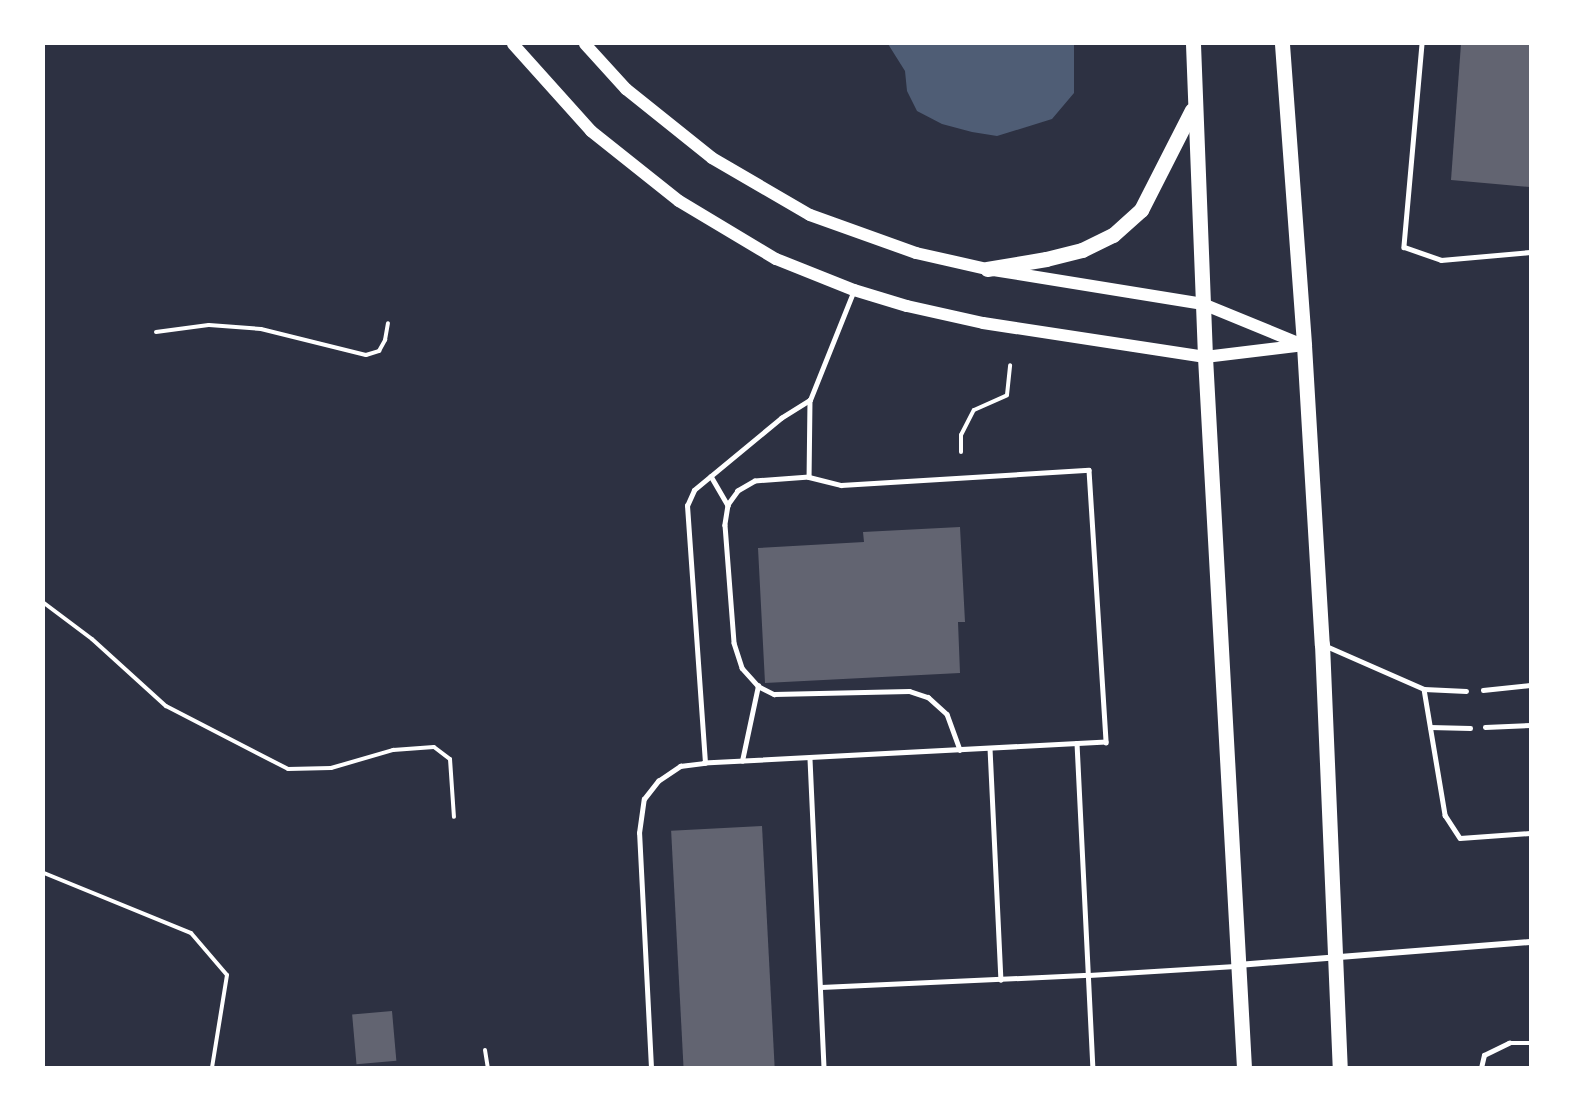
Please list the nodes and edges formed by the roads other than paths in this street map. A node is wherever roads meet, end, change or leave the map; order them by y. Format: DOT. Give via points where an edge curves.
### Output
graph roads {
  1 [pos="513,44"];
  2 [pos="585,44"];
  3 [pos="1193,44"];
  4 [pos="1282,44"];
  5 [pos="1422,44"];
  6 [pos="1194,107"];
  7 [pos="1530,252"];
  8 [pos="987,269"];
  9 [pos="854,290"];
  10 [pos="1203,304"];
  11 [pos="1304,345"];
  12 [pos="1205,357"];
  13 [pos="810,400"];
  14 [pos="711,477"];
  15 [pos="809,477"];
  16 [pos="728,505"];
  17 [pos="1322,644"];
  18 [pos="1530,685"];
  19 [pos="758,686"];
  20 [pos="1424,689"];
  21 [pos="1483,690"];
  22 [pos="1466,691"];
  23 [pos="1530,725"];
  24 [pos="1430,727"];
  25 [pos="1485,727"];
  26 [pos="1470,728"];
  27 [pos="1077,743"];
  28 [pos="990,748"];
  29 [pos="960,750"];
  30 [pos="810,759"];
  31 [pos="742,761"];
  32 [pos="705,763"];
  33 [pos="1530,833"];
  34 [pos="1530,942"];
  35 [pos="1336,956"];
  36 [pos="1238,965"];
  37 [pos="1089,975"];
  38 [pos="1001,980"];
  39 [pos="821,987"];
  40 [pos="1530,1042"];
  41 [pos="651,1068"];
  42 [pos="824,1068"];
  43 [pos="1093,1068"];
  44 [pos="1244,1068"];
  45 [pos="1340,1068"];
  46 [pos="1481,1068"];
  1 -- 9 [label="main road" via="591,131 679,201 776,259"];
  2 -- 8 [label="main road" via="626,89 712,159 800,209 916,253"];
  3 -- 6 [label="main road"];
  4 -- 11 [label="main road"];
  5 -- 7 [label="lane" via="1404,247 1441,260"];
  6 -- 8 [label="main road" via="1141,210 1113,235 1082,250"];
  6 -- 10 [label="main road"];
  8 -- 10 [label="main road"];
  9 -- 12 [label="main road" via="983,323"];
  9 -- 13 [label="lane"];
  10 -- 11 [label="main road"];
  10 -- 12 [label="main road"];
  11 -- 12 [label="main road"];
  11 -- 17 [label="main road"];
  12 -- 36 [label="main road"];
  13 -- 14 [label="lane" via="781,418"];
  13 -- 15 [label="lane"];
  14 -- 16 [label="lane"];
  14 -- 32 [label="lane" via="694,490 687,506"];
  15 -- 16 [label="lane" via="755,481 738,491"];
  15 -- 27 [label="lane" via="841,485 1089,470 1106,742"];
  16 -- 19 [label="lane" via="725,525 734,643 742,668"];
  17 -- 20 [label="lane"];
  17 -- 35 [label="main road"];
  18 -- 21 [label="lane"];
  19 -- 29 [label="lane" via="774,694 909,691 928,697 947,714"];
  19 -- 31 [label="lane"];
  20 -- 22 [label="lane"];
  20 -- 24 [label="lane"];
  23 -- 25 [label="lane"];
  24 -- 26 [label="lane"];
  24 -- 33 [label="lane" via="1445,815 1460,838"];
  27 -- 28 [label="lane"];
  27 -- 37 [label="lane"];
  28 -- 29 [label="lane"];
  28 -- 38 [label="lane"];
  29 -- 30 [label="lane"];
  30 -- 31 [label="lane"];
  30 -- 39 [label="lane"];
  31 -- 32 [label="lane"];
  32 -- 41 [label="lane" via="680,766 658,782 644,799 639,833"];
  34 -- 35 [label="street"];
  35 -- 36 [label="street"];
  35 -- 45 [label="main road"];
  36 -- 37 [label="lane"];
  36 -- 44 [label="main road"];
  37 -- 38 [label="lane"];
  37 -- 43 [label="lane"];
  38 -- 39 [label="lane"];
  39 -- 42 [label="lane"];
  40 -- 46 [label="lane" via="1509,1043 1484,1055"];
}
